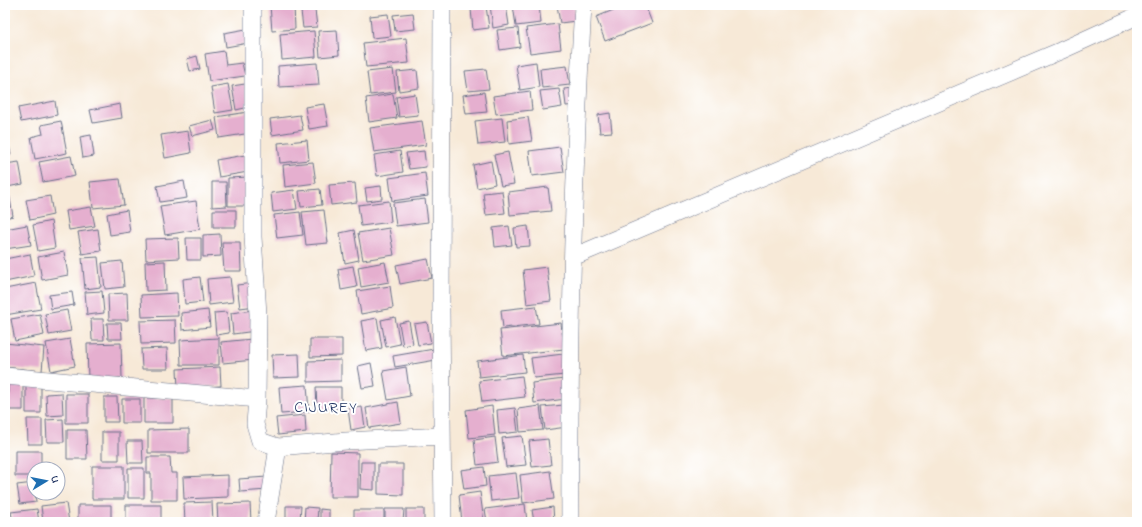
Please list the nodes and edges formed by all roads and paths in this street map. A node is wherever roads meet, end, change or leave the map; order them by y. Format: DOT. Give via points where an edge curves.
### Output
graph roads {
  1 [pos="252,5"];
  2 [pos="442,5"];
  3 [pos="583,5"];
  4 [pos="1137,16"];
  5 [pos="573,257"];
  6 [pos="5,376"];
  7 [pos="257,399"];
  8 [pos="442,436"];
  9 [pos="278,446"];
  10 [pos="266,522"];
  11 [pos="443,522"];
  12 [pos="570,522"];
  1 -- 7 [label="street" via="253,182 258,314"];
  2 -- 8 [label="street"];
  3 -- 5 [label="street"];
  4 -- 5 [label="street"];
  5 -- 12 [label="street" via="569,393"];
  6 -- 7 [label="street"];
  7 -- 9 [label="street" via="255,424 260,441"];
  8 -- 9 [label="street"];
  8 -- 11 [label="street"];
  9 -- 10 [label="street"];
}
